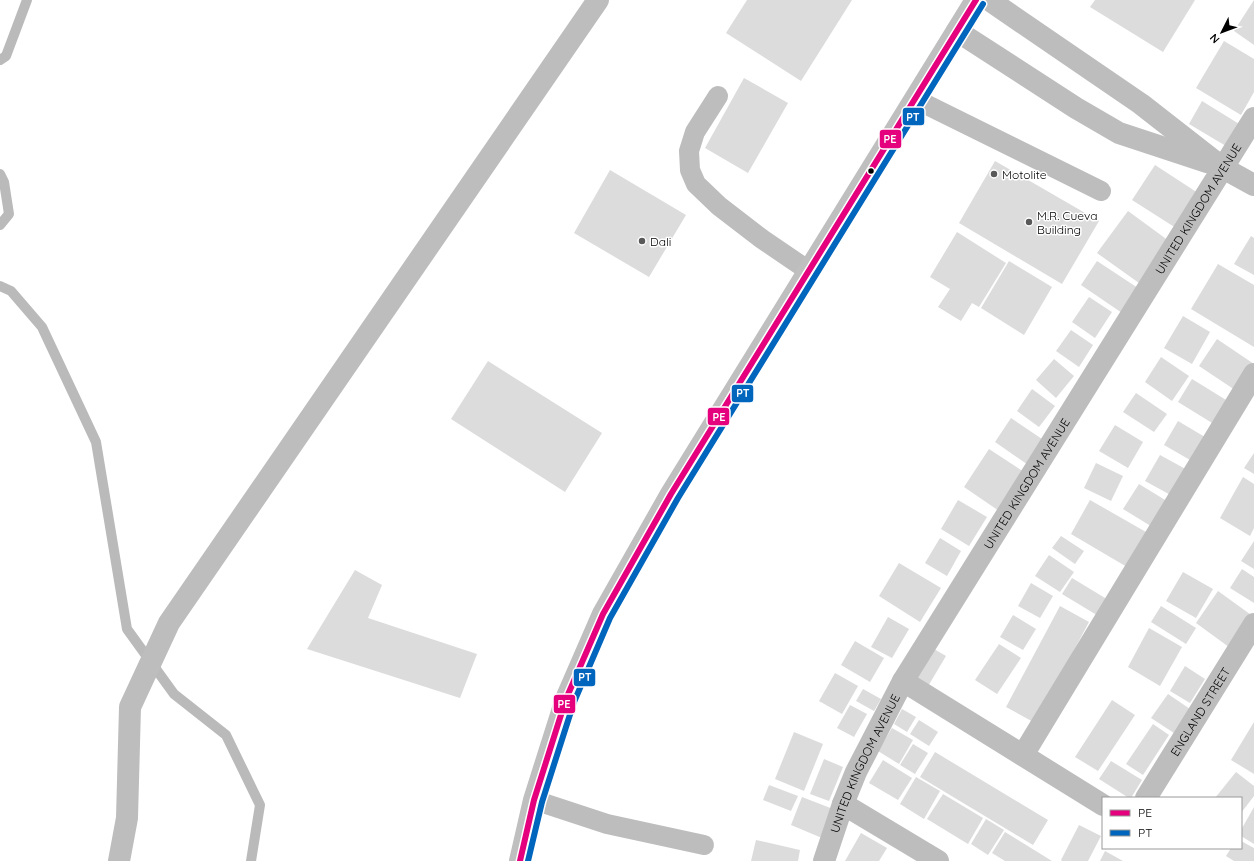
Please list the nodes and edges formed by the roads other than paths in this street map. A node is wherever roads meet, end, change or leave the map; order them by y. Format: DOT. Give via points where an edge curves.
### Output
graph roads {
  1 [pos="598,0"];
  2 [pos="976,0"];
  3 [pos="989,0"];
  4 [pos="957,31"];
  5 [pos="718,96"];
  6 [pos="915,98"];
  7 [pos="1254,118"];
  8 [pos="1223,168"];
  9 [pos="1254,185"];
  10 [pos="1101,191"];
  11 [pos="809,271"];
  12 [pos="1254,374"];
  13 [pos="1254,624"];
  14 [pos="903,681"];
  15 [pos="1023,755"];
  16 [pos="1147,797"];
  17 [pos="534,800"];
  18 [pos="843,804"];
  19 [pos="1102,804"];
  20 [pos="704,845"];
  21 [pos="119,861"];
  22 [pos="520,861"];
  23 [pos="824,861"];
  24 [pos="938,861"];
  1 -- 21 [label="street" via="170,623 130,707 127,818"];
  2 -- 4 [label="main road"];
  3 -- 8 [label="street" via="1141,104"];
  4 -- 6 [label="main road"];
  4 -- 8 [label="street" via="1076,108 1119,132"];
  5 -- 11 [label="lane" via="695,132 689,151 690,170 696,184 719,206"];
  6 -- 10 [label="lane"];
  6 -- 11 [label="main road"];
  7 -- 8 [label="street, UNITED KINGDOM AVENUE"];
  8 -- 9 [label="street"];
  8 -- 14 [label="street, UNITED KINGDOM AVENUE"];
  11 -- 17 [label="main road" via="671,494 604,614 566,699"];
  12 -- 15 [label="street"];
  13 -- 16 [label="street, ENGLAND STREET"];
  14 -- 15 [label="street"];
  14 -- 18 [label="street, UNITED KINGDOM AVENUE" via="856,772"];
  15 -- 19 [label="street"];
  17 -- 20 [label="lane" via="606,824"];
  17 -- 22 [label="main road"];
  18 -- 23 [label="street, UNITED KINGDOM AVENUE"];
  18 -- 24 [label="street"];
}
